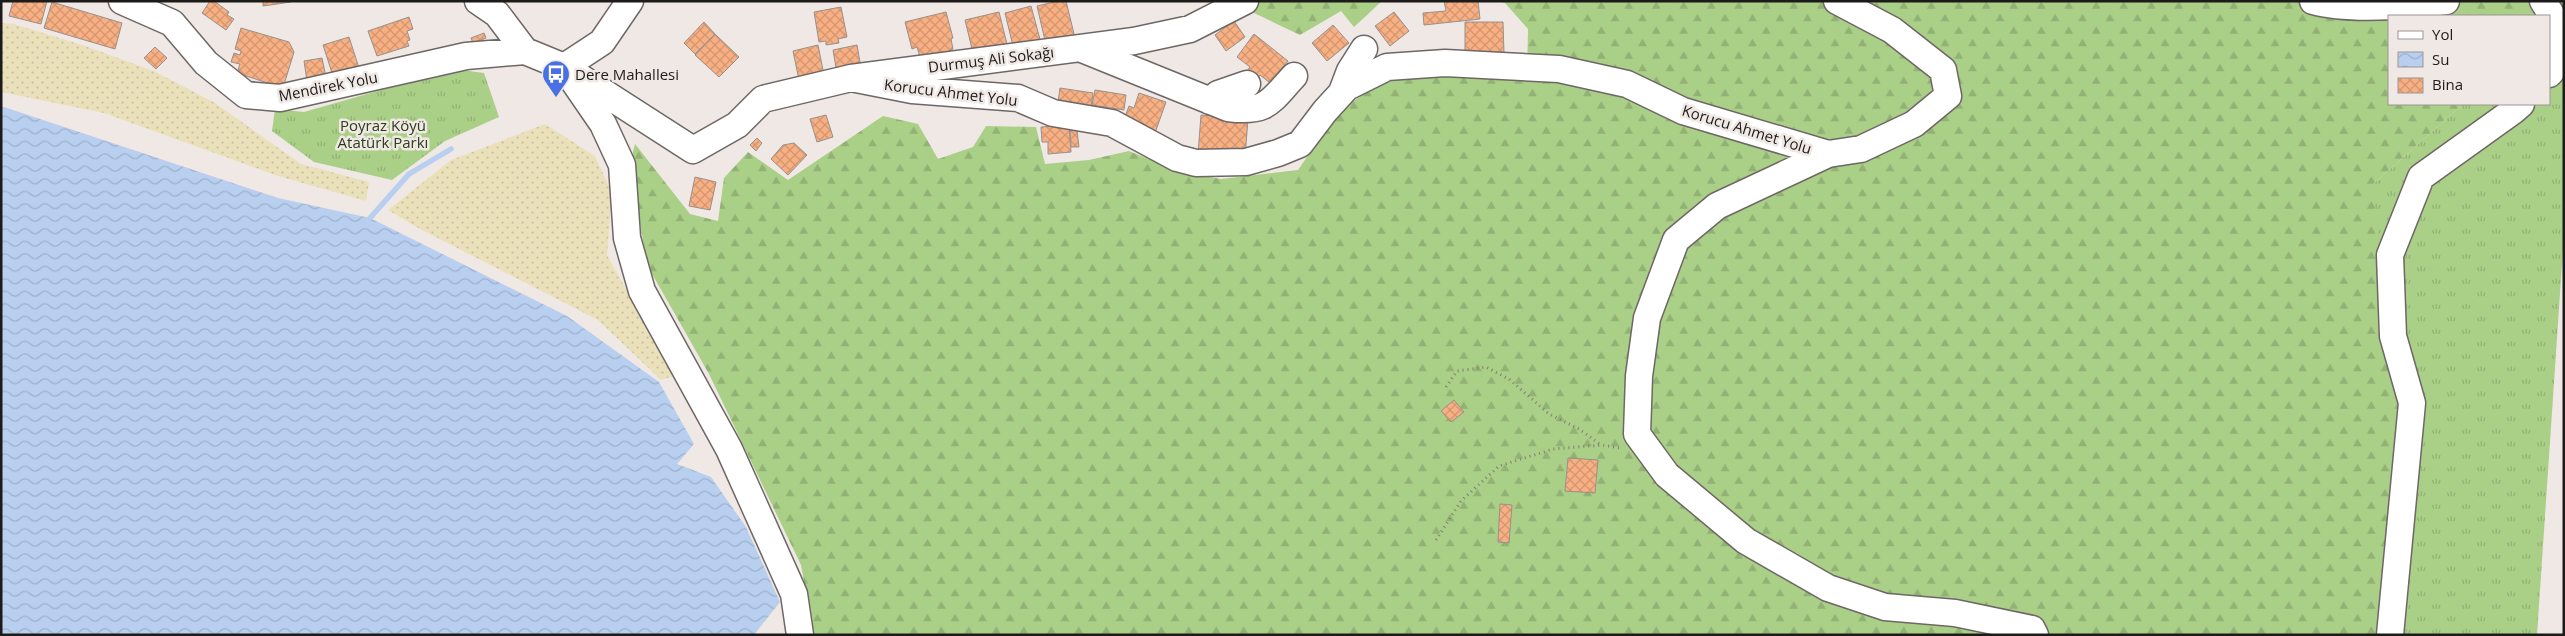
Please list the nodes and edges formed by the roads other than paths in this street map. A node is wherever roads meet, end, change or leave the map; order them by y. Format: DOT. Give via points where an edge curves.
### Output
graph roads {
  1 [pos="122,1"];
  2 [pos="478,1"];
  3 [pos="630,1"];
  4 [pos="1245,1"];
  5 [pos="1837,1"];
  6 [pos="2313,1"];
  7 [pos="2446,1"];
  8 [pos="1079,48"];
  9 [pos="1364,49"];
  10 [pos="525,51"];
  11 [pos="2550,56"];
  12 [pos="564,67"];
  13 [pos="2550,73"];
  14 [pos="1294,76"];
  15 [pos="852,78"];
  16 [pos="1247,84"];
  17 [pos="1342,92"];
  18 [pos="1210,101"];
  19 [pos="2519,105"];
  20 [pos="1828,154"];
  21 [pos="800,635"];
  22 [pos="2035,635"];
  23 [pos="2390,635"];
  1 -- 10 [label="street, Mendirek Yolu" via="172,23 206,63 246,95 280,98 466,56"];
  2 -- 10 [label="street" via="497,14"];
  3 -- 12 [label="street" via="602,42"];
  4 -- 8 [label="street, Durmuş Ali Sokağı" via="1190,29"];
  5 -- 20 [label="street" via="1892,30 1944,70 1948,96 1914,124 1861,149"];
  6 -- 7 [label="street" via="2330,6"];
  8 -- 15 [label="street, Durmuş Ali Sokağı"];
  8 -- 18 [label="street"];
  9 -- 17 [label="street"];
  10 -- 12 [label="street, Mendirek Yolu"];
  11 -- 13 [label="street"];
  12 -- 15 [label="street, Durmuş Ali Sokağı" via="693,150 736,125 763,99"];
  12 -- 21 [label="street" via="603,124 622,165 627,238 642,291 729,449 794,594"];
  14 -- 18 [label="street" via="1265,107 1250,111"];
  15 -- 17 [label="street, Korucu Ahmet Yolu" via="912,90 1018,98 1053,113 1112,123 1177,158 1196,163 1246,162 1300,144"];
  16 -- 18 [label="street" via="1218,94"];
  17 -- 20 [label="street, Korucu Ahmet Yolu" via="1388,66 1445,63 1559,69 1627,84 1684,111"];
  19 -- 23 [label="street" via="2421,177 2390,255 2392,336 2412,403"];
  20 -- 22 [label="street, Korucu Ahmet Yolu" via="1717,206 1676,240 1647,318 1637,434 1667,475 1746,541 1828,588 1885,607 1955,613 2032,629"];
}
